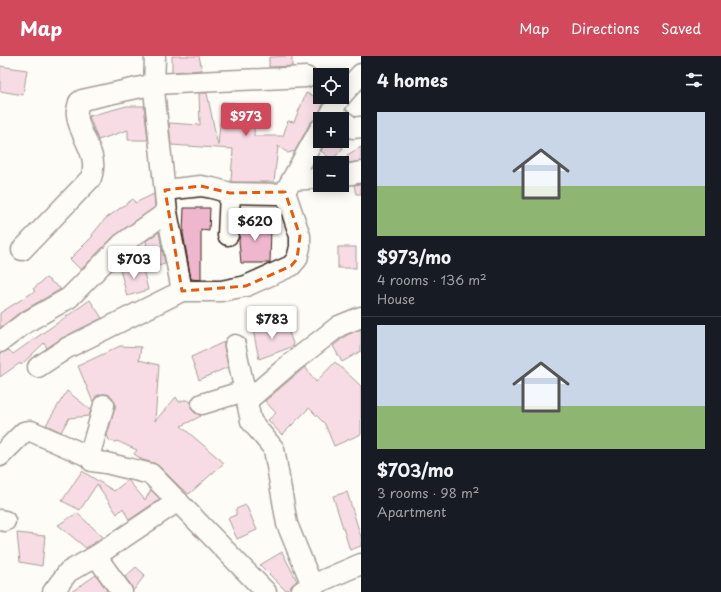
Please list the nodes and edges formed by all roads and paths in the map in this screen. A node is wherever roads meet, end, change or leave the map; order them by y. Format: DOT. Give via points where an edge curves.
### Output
graph roads {
  1 [pos="155,56"];
  2 [pos="361,74"];
  3 [pos="306,77"];
  4 [pos="155,84"];
  5 [pos="337,111"];
  6 [pos="361,128"];
  7 [pos="313,142"];
  8 [pos="361,172"];
  9 [pos="349,175"];
  10 [pos="313,180"];
  11 [pos="289,186"];
  12 [pos="165,190"];
  13 [pos="230,193"];
  14 [pos="167,212"];
  15 [pos="228,235"];
  16 [pos="22,250"];
  17 [pos="182,291"];
  18 [pos="361,317"];
  19 [pos="0,342"];
  20 [pos="235,345"];
  21 [pos="38,367"];
  22 [pos="246,396"];
  23 [pos="202,404"];
  24 [pos="104,405"];
  25 [pos="0,456"];
  26 [pos="90,458"];
  27 [pos="178,501"];
  28 [pos="96,556"];
  29 [pos="361,564"];
  30 [pos="306,588"];
  31 [pos="53,592"];
  32 [pos="122,592"];
  33 [pos="266,592"];
  1 -- 4 [label="street"];
  2 -- 5 [label="street"];
  3 -- 4 [label="street"];
  4 -- 12 [label="street"];
  4 -- 16 [label="street" via="79,102 77,116 94,162 91,178"];
  5 -- 6 [label="street" via="353,128"];
  7 -- 11 [label="street"];
  8 -- 9 [label="street"];
  10 -- 11 [label="street"];
  11 -- 13 [label="street" via="277,194"];
  11 -- 17 [label="street" via="300,236 297,259 291,266 246,286 221,291"];
  12 -- 13 [label="street" via="201,186"];
  12 -- 14 [label="street"];
  13 -- 15 [label="street"];
  14 -- 17 [label="street"];
  14 -- 19 [label="street" via="122,244 68,298 25,323"];
  17 -- 21 [label="street" via="67,348"];
  18 -- 22 [label="street" via="339,326"];
  20 -- 22 [label="street"];
  22 -- 23 [label="street"];
  22 -- 30 [label="street" via="251,421 274,449 287,524"];
  24 -- 26 [label="street"];
  25 -- 26 [label="street" via="24,432 31,431"];
  26 -- 27 [label="street" via="92,461 151,474"];
  27 -- 28 [label="street"];
  27 -- 33 [label="street"];
  28 -- 31 [label="street" via="68,572"];
  28 -- 32 [label="street"];
  29 -- 30 [label="street"];
}
